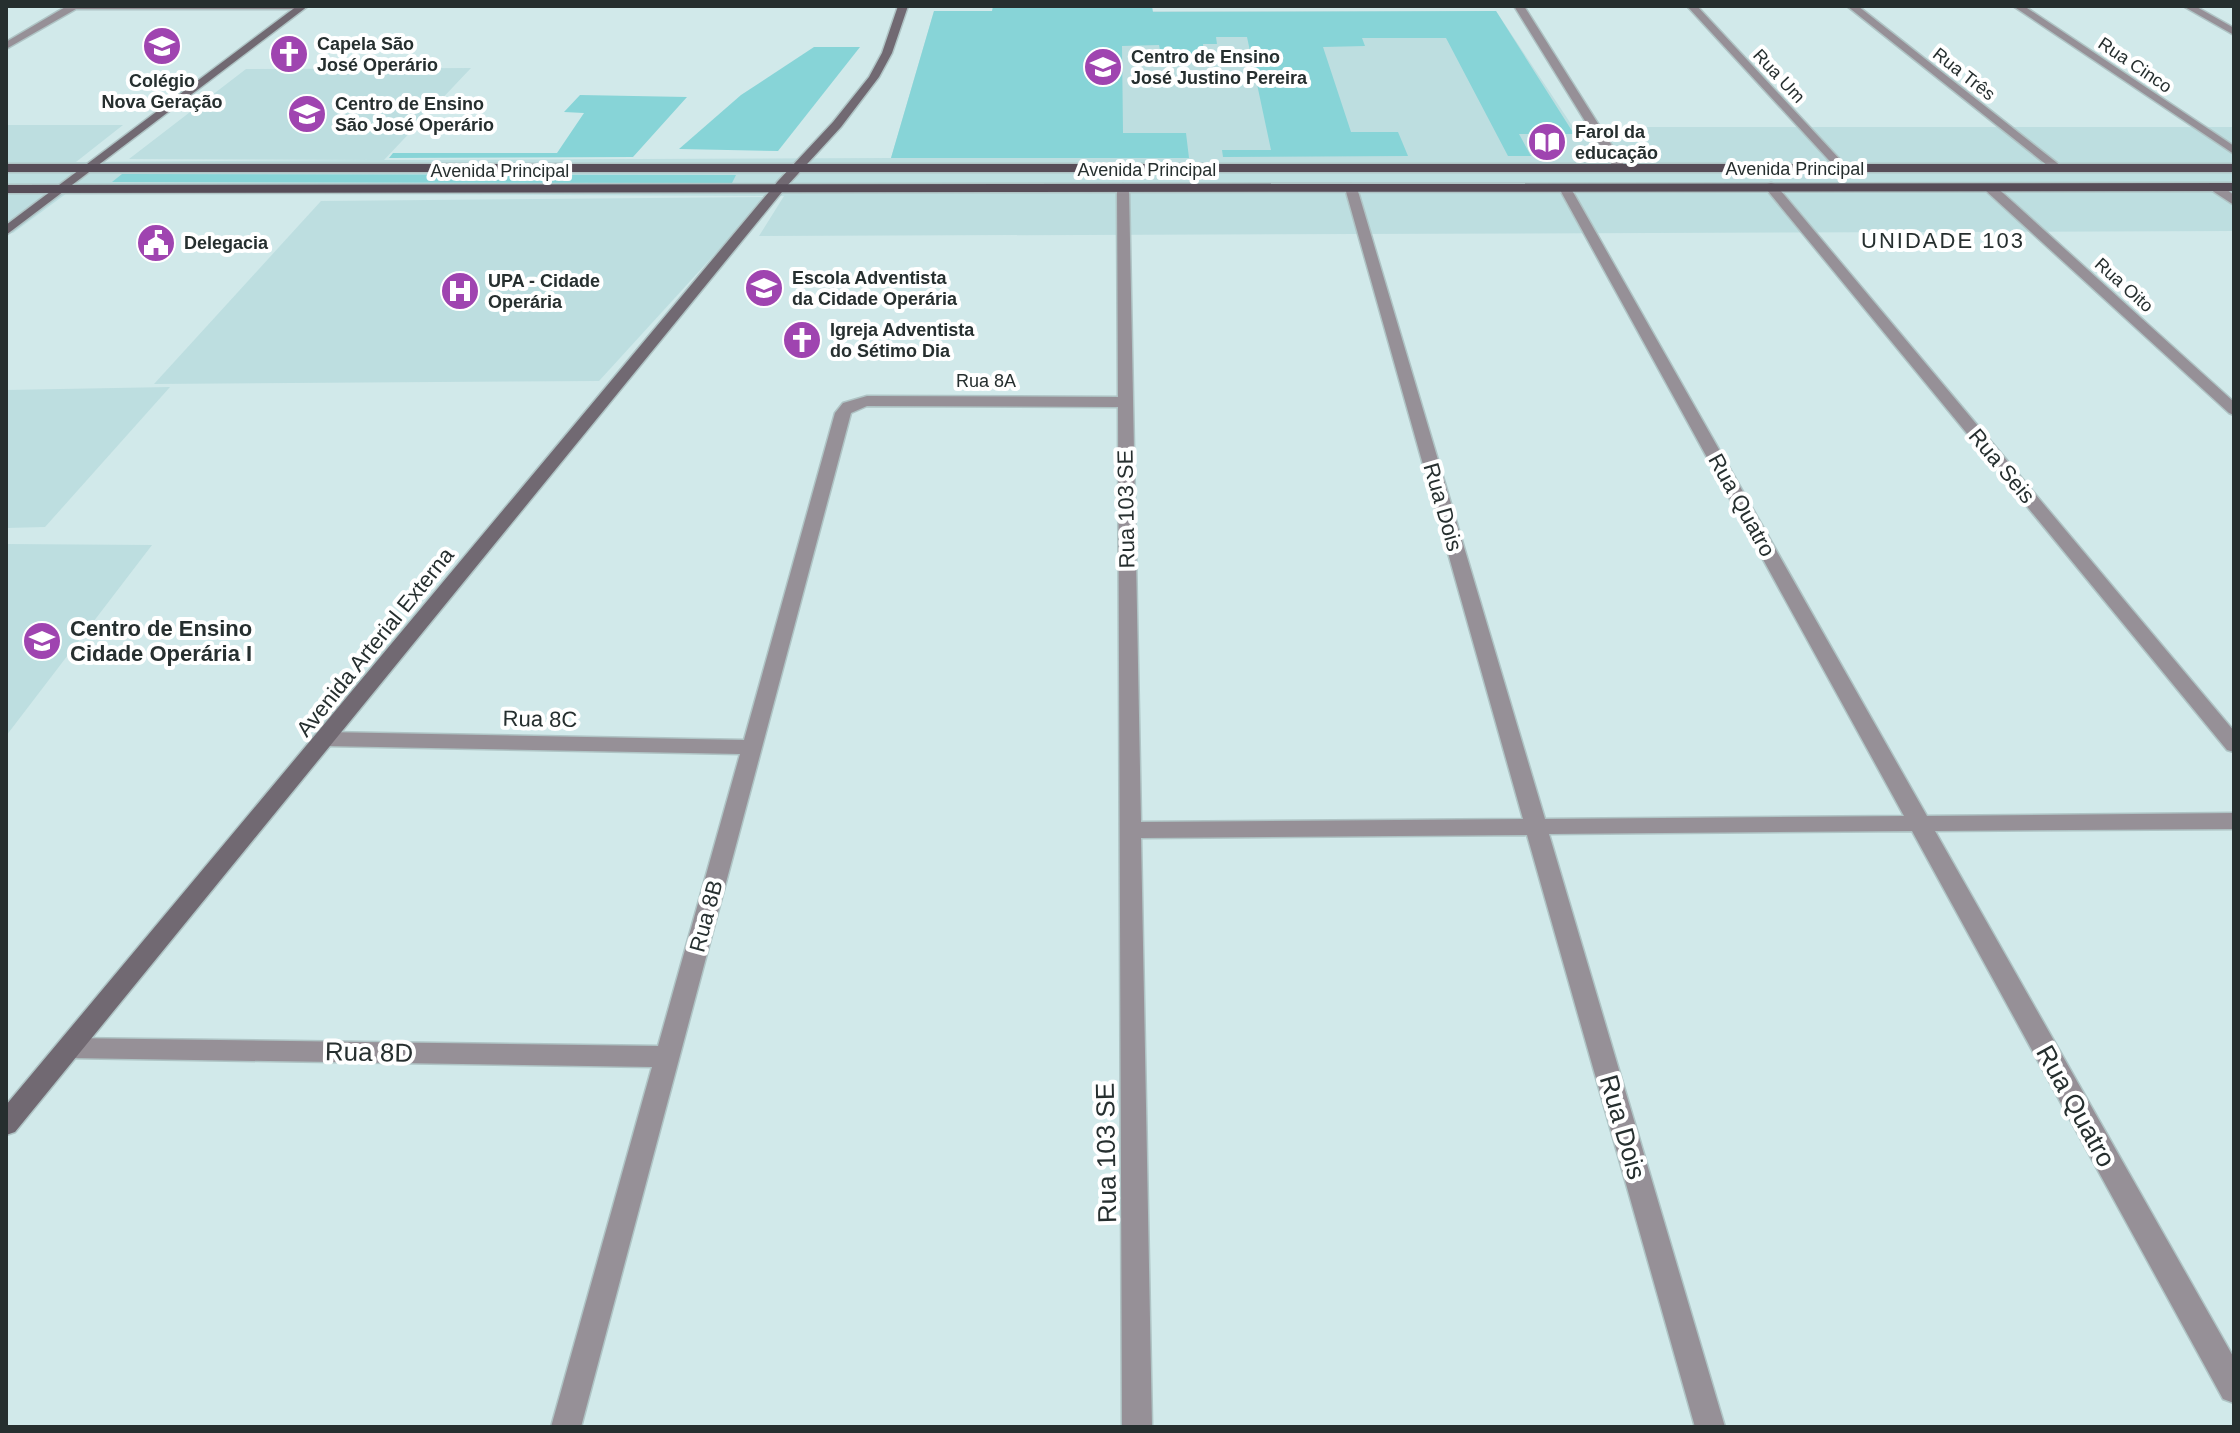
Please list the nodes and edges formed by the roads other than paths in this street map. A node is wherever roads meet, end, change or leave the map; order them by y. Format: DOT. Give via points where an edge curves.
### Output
graph roads {
  1 [pos="74,6"];
  2 [pos="303,6"];
  3 [pos="903,6"];
  4 [pos="1519,6"];
  5 [pos="1692,6"];
  6 [pos="1852,6"];
  7 [pos="2018,6"];
  8 [pos="2188,6"];
  9 [pos="2234,32"];
  10 [pos="6,46"];
  11 [pos="2234,151"];
  12 [pos="6,168"];
  13 [pos="88,168"];
  14 [pos="741,168"];
  15 [pos="797,168"];
  16 [pos="1450,168"];
  17 [pos="1620,168"];
  18 [pos="1842,168"];
  19 [pos="2057,168"];
  20 [pos="2234,168"];
  21 [pos="1723,187"];
  22 [pos="1771,187"];
  23 [pos="1989,187"];
  24 [pos="2215,187"];
  25 [pos="2234,187"];
  26 [pos="61,188"];
  27 [pos="1123,188"];
  28 [pos="1351,188"];
  29 [pos="1565,188"];
  30 [pos="6,189"];
  31 [pos="779,189"];
  32 [pos="2234,201"];
  33 [pos="6,231"];
  34 [pos="1125,402"];
  35 [pos="848,406"];
  36 [pos="2234,410"];
  37 [pos="326,739"];
  38 [pos="2234,745"];
  39 [pos="752,747"];
  40 [pos="2234,821"];
  41 [pos="1919,823"];
  42 [pos="1535,827"];
  43 [pos="1130,830"];
  44 [pos="70,1048"];
  45 [pos="667,1057"];
  46 [pos="6,1124"];
  47 [pos="2234,1388"];
  48 [pos="566,1427"];
  49 [pos="1137,1427"];
  50 [pos="1710,1427"];
  1 -- 2 [label="street"];
  1 -- 10 [label="street"];
  2 -- 13 [label="main road"];
  3 -- 15 [label="main road, Avenida Arterial Externa" via="872,81"];
  4 -- 17 [label="street"];
  5 -- 18 [label="street, Rua Um"];
  6 -- 19 [label="street, Rua Três"];
  7 -- 11 [label="street, Rua Cinco"];
  8 -- 9 [label="street"];
  12 -- 13 [label="main road, Avenida Principal"];
  13 -- 14 [label="main road, Avenida Principal"];
  13 -- 26 [label="main road"];
  14 -- 15 [label="main road, Avenida Principal"];
  14 -- 31 [label="main road" via="765,174"];
  15 -- 16 [label="main road, Avenida Principal"];
  15 -- 31 [label="main road, Avenida Arterial Externa"];
  16 -- 17 [label="main road, Avenida Principal"];
  16 -- 28 [label="main road" via="1354,174 1346,179"];
  17 -- 18 [label="main road, Avenida Principal"];
  18 -- 19 [label="main road, Avenida Principal"];
  18 -- 21 [label="main road" via="1850,174 1849,181"];
  19 -- 20 [label="main road, Avenida Principal"];
  21 -- 22 [label="main road, Avenida Principal"];
  21 -- 29 [label="main road, Avenida Principal"];
  22 -- 23 [label="main road, Avenida Principal"];
  22 -- 38 [label="street, Rua Seis"];
  23 -- 24 [label="main road, Avenida Principal"];
  23 -- 36 [label="street, Rua Oito"];
  24 -- 25 [label="main road, Avenida Principal"];
  24 -- 32 [label="street"];
  26 -- 30 [label="main road, Avenida Principal"];
  26 -- 31 [label="main road, Avenida Principal"];
  26 -- 33 [label="main road"];
  27 -- 28 [label="main road, Avenida Principal"];
  27 -- 31 [label="main road, Avenida Principal"];
  27 -- 34 [label="street, Rua 103 SE"];
  28 -- 29 [label="main road, Avenida Principal"];
  28 -- 42 [label="street, Rua Dois"];
  29 -- 41 [label="street, Rua Quatro"];
  31 -- 37 [label="main road, Avenida Arterial Externa"];
  34 -- 35 [label="street, Rua 8A" via="867,401"];
  34 -- 43 [label="street, Rua 103 SE"];
  35 -- 39 [label="street, Rua 8B"];
  37 -- 39 [label="street, Rua 8C"];
  37 -- 44 [label="main road, Avenida Arterial Externa"];
  39 -- 45 [label="street, Rua 8B"];
  40 -- 41 [label="street"];
  41 -- 42 [label="street"];
  41 -- 47 [label="street, Rua Quatro"];
  42 -- 43 [label="street"];
  42 -- 50 [label="street, Rua Dois"];
  43 -- 49 [label="street, Rua 103 SE"];
  44 -- 45 [label="street, Rua 8D"];
  44 -- 46 [label="main road, Avenida Arterial Externa"];
  45 -- 48 [label="street, Rua 8B"];
}
